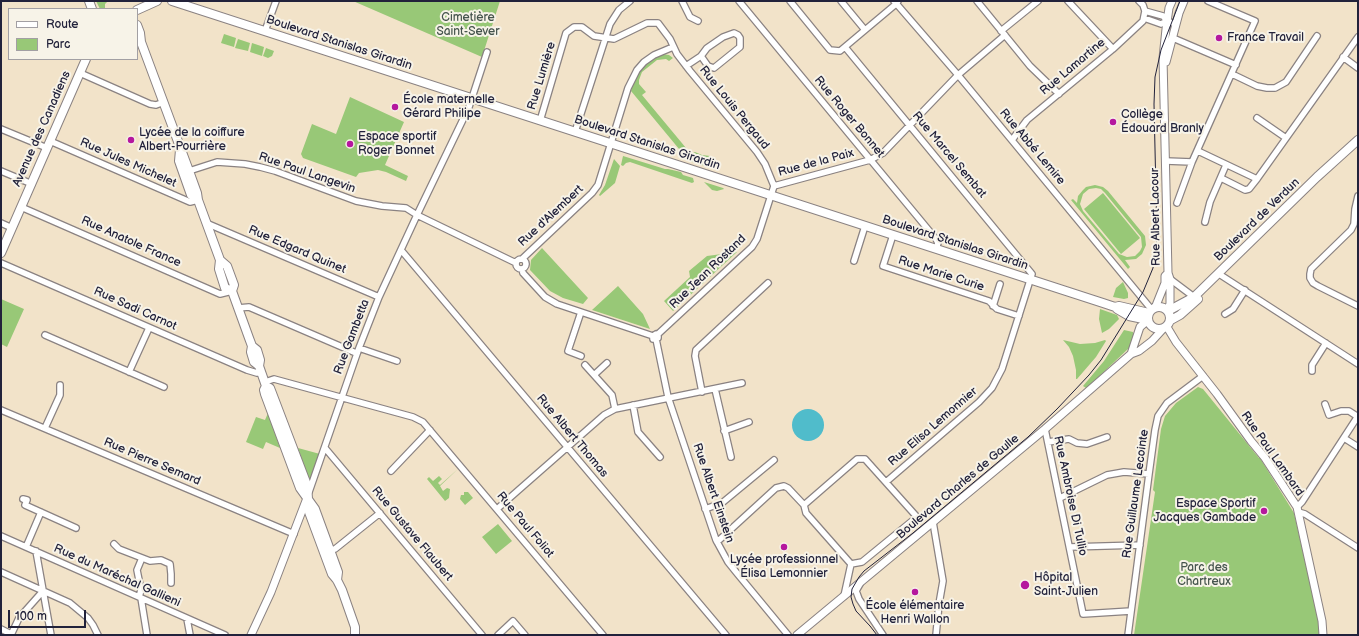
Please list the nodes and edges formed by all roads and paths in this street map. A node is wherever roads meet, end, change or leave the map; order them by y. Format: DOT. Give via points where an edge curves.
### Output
graph roads {
  1 [pos="157,1"];
  2 [pos="172,1"];
  3 [pos="276,1"];
  4 [pos="630,1"];
  5 [pos="682,1"];
  6 [pos="739,1"];
  7 [pos="790,1"];
  8 [pos="841,1"];
  9 [pos="977,1"];
  10 [pos="1038,1"];
  11 [pos="1068,1"];
  12 [pos="1139,1"];
  13 [pos="1172,1"];
  14 [pos="1184,1"];
  15 [pos="1208,1"];
  16 [pos="896,2"];
  17 [pos="192,4"];
  18 [pos="138,10"];
  19 [pos="1145,11"];
  20 [pos="1144,18"];
  21 [pos="698,21"];
  22 [pos="1167,21"];
  23 [pos="1176,24"];
  24 [pos="138,28"];
  25 [pos="866,30"];
  26 [pos="265,31"];
  27 [pos="1003,33"];
  28 [pos="1317,36"];
  29 [pos="1358,37"];
  30 [pos="604,38"];
  31 [pos="1173,38"];
  32 [pos="139,40"];
  33 [pos="674,47"];
  34 [pos="845,47"];
  35 [pos="1113,49"];
  36 [pos="488,52"];
  37 [pos="700,56"];
  38 [pos="1343,57"];
  39 [pos="86,60"];
  40 [pos="1236,65"];
  41 [pos="686,66"];
  42 [pos="1165,66"];
  43 [pos="1358,68"];
  44 [pos="80,73"];
  45 [pos="1232,74"];
  46 [pos="958,75"];
  47 [pos="1058,94"];
  48 [pos="472,99"];
  49 [pos="164,102"];
  50 [pos="1257,118"];
  51 [pos="540,121"];
  52 [pos="910,125"];
  53 [pos="1,129"];
  54 [pos="575,132"];
  55 [pos="1286,138"];
  56 [pos="1012,140"];
  57 [pos="1358,140"];
  58 [pos="611,144"];
  59 [pos="48,145"];
  60 [pos="180,147"];
  61 [pos="1358,147"];
  62 [pos="1198,151"];
  63 [pos="870,160"];
  64 [pos="1166,160"];
  65 [pos="1192,162"];
  66 [pos="1226,165"];
  67 [pos="189,170"];
  68 [pos="1,171"];
  69 [pos="1221,178"];
  70 [pos="1257,179"];
  71 [pos="32,184"];
  72 [pos="774,186"];
  73 [pos="771,196"];
  74 [pos="1358,196"];
  75 [pos="198,200"];
  76 [pos="1177,203"];
  77 [pos="21,207"];
  78 [pos="417,215"];
  79 [pos="1356,218"];
  80 [pos="1206,222"];
  81 [pos="1,223"];
  82 [pos="206,223"];
  83 [pos="866,226"];
  84 [pos="12,228"];
  85 [pos="893,235"];
  86 [pos="936,249"];
  87 [pos="401,250"];
  88 [pos="1,253"];
  89 [pos="522,259"];
  90 [pos="854,261"];
  91 [pos="1,263"];
  92 [pos="516,263"];
  93 [pos="522,269"];
  94 [pos="1221,275"];
  95 [pos="1169,276"];
  96 [pos="1031,280"];
  97 [pos="768,283"];
  98 [pos="1000,284"];
  99 [pos="1245,290"];
  100 [pos="232,291"];
  101 [pos="379,297"];
  102 [pos="1194,297"];
  103 [pos="993,306"];
  104 [pos="1358,306"];
  105 [pos="238,308"];
  106 [pos="1168,311"];
  107 [pos="581,312"];
  108 [pos="1151,313"];
  109 [pos="1225,314"];
  110 [pos="1019,318"];
  111 [pos="1167,325"];
  112 [pos="149,328"];
  113 [pos="45,335"];
  114 [pos="655,336"];
  115 [pos="1326,343"];
  116 [pos="358,350"];
  117 [pos="1131,354"];
  118 [pos="581,356"];
  119 [pos="397,361"];
  120 [pos="607,363"];
  121 [pos="1358,364"];
  122 [pos="585,365"];
  123 [pos="260,369"];
  124 [pos="1312,371"];
  125 [pos="129,372"];
  126 [pos="594,375"];
  127 [pos="1203,376"];
  128 [pos="742,383"];
  129 [pos="265,384"];
  130 [pos="60,385"];
  131 [pos="164,387"];
  132 [pos="715,389"];
  133 [pos="702,392"];
  134 [pos="342,397"];
  135 [pos="669,399"];
  136 [pos="1325,404"];
  137 [pos="633,405"];
  138 [pos="615,409"];
  139 [pos="1,410"];
  140 [pos="1358,416"];
  141 [pos="749,422"];
  142 [pos="45,428"];
  143 [pos="1045,429"];
  144 [pos="430,430"];
  145 [pos="724,431"];
  146 [pos="1107,437"];
  147 [pos="1344,438"];
  148 [pos="1048,442"];
  149 [pos="1358,447"];
  150 [pos="325,448"];
  151 [pos="567,448"];
  152 [pos="660,457"];
  153 [pos="731,457"];
  154 [pos="774,460"];
  155 [pos="391,471"];
  156 [pos="1149,474"];
  157 [pos="886,482"];
  158 [pos="23,498"];
  159 [pos="308,498"];
  160 [pos="1060,498"];
  161 [pos="804,505"];
  162 [pos="497,509"];
  163 [pos="705,509"];
  164 [pos="1297,510"];
  165 [pos="41,512"];
  166 [pos="380,513"];
  167 [pos="933,522"];
  168 [pos="76,528"];
  169 [pos="294,534"];
  170 [pos="1,536"];
  171 [pos="717,542"];
  172 [pos="114,544"];
  173 [pos="1140,545"];
  174 [pos="26,547"];
  175 [pos="1070,547"];
  176 [pos="1358,548"];
  177 [pos="330,550"];
  178 [pos="36,551"];
  179 [pos="142,558"];
  180 [pos="851,564"];
  181 [pos="1,572"];
  182 [pos="338,580"];
  183 [pos="861,582"];
  184 [pos="171,583"];
  185 [pos="43,591"];
  186 [pos="844,596"];
  187 [pos="140,597"];
  188 [pos="1131,610"];
  189 [pos="187,619"];
  190 [pos="1,629"];
  191 [pos="355,631"];
  192 [pos="11,634"];
  193 [pos="51,635"];
  194 [pos="98,635"];
  195 [pos="147,635"];
  196 [pos="190,635"];
  197 [pos="225,635"];
  198 [pos="251,635"];
  199 [pos="363,635"];
  200 [pos="482,635"];
  201 [pos="498,635"];
  202 [pos="525,635"];
  203 [pos="603,635"];
  204 [pos="726,635"];
  205 [pos="788,635"];
  206 [pos="797,635"];
  207 [pos="883,635"];
  208 [pos="936,635"];
  209 [pos="1128,635"];
  210 [pos="1323,635"];
  1 -- 18 [label="main road"];
  2 -- 17 [label="main road, Boulevard Stanislas Girardin"];
  3 -- 26 [label="street"];
  4 -- 30 [label="street" via="619,10"];
  5 -- 21 [label="street" via="690,17"];
  6 -- 63 [label="street, Rue Roger Bonnet"];
  7 -- 34 [label="street" via="830,50"];
  8 -- 25 [label="street"];
  9 -- 27 [label="street"];
  10 -- 27 [label="street, Rue de la Paix"];
  11 -- 35 [label="street"];
  12 -- 19 [label="street"];
  13 -- 22 [label="street, Rue Albert Lacour"];
  14 -- 23 [label="street"];
  15 -- 40 [label="street" via="1255,20"];
  16 -- 25 [label="street"];
  16 -- 46 [label="street, Rue Abbé Lemire"];
  17 -- 26 [label="main road, Boulevard Stanislas Girardin"];
  19 -- 20 [label="street"];
  19 -- 22 [label="street" via="1163,16"];
  20 -- 22 [label="street" via="1161,24"];
  20 -- 35 [label="street, Rue Lamartine"];
  22 -- 23 [label="street"];
  22 -- 42 [label="street, Rue Albert Lacour"];
  23 -- 31 [label="street"];
  24 -- 32 [label="main road"];
  25 -- 34 [label="street"];
  26 -- 48 [label="main road, Boulevard Stanislas Girardin"];
  27 -- 46 [label="street, Rue de la Paix"];
  27 -- 47 [label="street" via="1030,66"];
  28 -- 45 [label="street" via="1286,82 1275,88 1257,86"];
  29 -- 38 [label="street"];
  30 -- 33 [label="street, Rue Louis Pergaud" via="614,39 653,22 663,29"];
  30 -- 51 [label="street, Rue Lumière" via="594,36 582,27 574,27 566,33"];
  30 -- 54 [label="street"];
  31 -- 40 [label="street"];
  31 -- 42 [label="street"];
  32 -- 49 [label="main road"];
  33 -- 41 [label="street, Rue Louis Pergaud"];
  33 -- 58 [label="street, Rue d'Alembert" via="654,55 637,70 628,88"];
  34 -- 52 [label="street, Rue Marcel Sembat"];
  35 -- 47 [label="street, Rue Lamartine"];
  36 -- 48 [label="street, Rue Gambetta"];
  37 -- 37 [label="street, Rue Louis Pergaud" via="708,66 714,68 740,47 740,38 734,33 723,37"];
  37 -- 41 [label="street, Rue Louis Pergaud"];
  38 -- 43 [label="street"];
  38 -- 55 [label="street"];
  39 -- 44 [label="main road, Avenue des Canadiens"];
  40 -- 45 [label="street"];
  41 -- 72 [label="street, Rue Louis Pergaud" via="757,152"];
  42 -- 64 [label="street, Rue Albert Lacour"];
  44 -- 49 [label="street" via="150,104"];
  44 -- 59 [label="main road, Avenue des Canadiens"];
  45 -- 62 [label="street"];
  46 -- 52 [label="street, Rue de la Paix"];
  46 -- 56 [label="street, Rue Abbé Lemire"];
  47 -- 56 [label="street, Rue Lamartine" via="1027,120"];
  48 -- 51 [label="main road, Boulevard Stanislas Girardin"];
  48 -- 78 [label="street, Rue Gambetta"];
  49 -- 60 [label="main road"];
  50 -- 55 [label="street"];
  51 -- 54 [label="main road, Boulevard Stanislas Girardin"];
  52 -- 63 [label="street, Rue de la Paix" via="883,153"];
  52 -- 96 [label="street, Rue Marcel Sembat" via="1032,273"];
  53 -- 59 [label="street, Rue Jules Michelet"];
  54 -- 58 [label="main road, Boulevard Stanislas Girardin"];
  55 -- 70 [label="street"];
  56 -- 108 [label="street, Rue Abbé Lemire"];
  57 -- 94 [label="main road, Boulevard de Verdun" via="1317,177"];
  58 -- 73 [label="main road, Boulevard Stanislas Girardin"];
  58 -- 89 [label="street, Rue d'Alembert" via="598,185 592,193"];
  59 -- 71 [label="main road, Avenue des Canadiens"];
  59 -- 75 [label="street, Rue Jules Michelet" via="190,202"];
  60 -- 67 [label="main road"];
  60 -- 75 [label="main road" via="179,161 191,195"];
  61 -- 94 [label="main road, Boulevard de Verdun"];
  62 -- 65 [label="street"];
  62 -- 66 [label="street"];
  63 -- 72 [label="street, Rue de la Paix"];
  63 -- 86 [label="street, Rue Roger Bonnet" via="936,239"];
  64 -- 65 [label="street, Rue Albert Lacour"];
  64 -- 95 [label="street, Rue Albert Lacour"];
  65 -- 76 [label="street, Rue Albert Lacour"];
  66 -- 69 [label="street"];
  66 -- 70 [label="street"];
  67 -- 75 [label="main road"];
  67 -- 78 [label="street, Rue Paul Langevin" via="217,162 260,167 347,198 382,206 406,208"];
  68 -- 71 [label="street"];
  69 -- 70 [label="street" via="1245,190"];
  69 -- 80 [label="street" via="1210,202"];
  71 -- 77 [label="main road, Avenue des Canadiens"];
  72 -- 73 [label="street, Rue de la Paix"];
  73 -- 83 [label="main road, Boulevard Stanislas Girardin"];
  73 -- 114 [label="street, Rue Jean Rostand" via="760,233 752,247"];
  74 -- 79 [label="street"];
  75 -- 82 [label="main road"];
  77 -- 84 [label="main road, Avenue des Canadiens"];
  77 -- 100 [label="street, Rue Anatole France" via="220,294"];
  78 -- 87 [label="street, Rue Gambetta"];
  78 -- 92 [label="street, Rue Paul Langevin"];
  79 -- 104 [label="street" via="1351,230 1311,269 1310,278 1318,286"];
  81 -- 84 [label="street"];
  82 -- 100 [label="main road" via="220,260 219,269 224,284"];
  82 -- 101 [label="street, Rue Edgard Quinet"];
  83 -- 85 [label="main road, Boulevard Stanislas Girardin"];
  83 -- 90 [label="street"];
  84 -- 88 [label="main road, Avenue des Canadiens"];
  85 -- 86 [label="main road, Boulevard Stanislas Girardin"];
  85 -- 103 [label="street, Rue Marie Curie" via="883,266 989,301"];
  86 -- 96 [label="main road, Boulevard Stanislas Girardin"];
  87 -- 101 [label="street, Rue Gambetta"];
  87 -- 151 [label="street, Rue Albert Thomas"];
  89 -- 92 [label="street"];
  89 -- 93 [label="street" via="526,264"];
  91 -- 112 [label="street, Rue Sadi Carnot"];
  92 -- 93 [label="street" via="518,268"];
  93 -- 107 [label="street" via="545,297"];
  94 -- 99 [label="street"];
  94 -- 102 [label="main road, Boulevard de Verdun"];
  94 -- 111 [label="main road, Boulevard de Verdun"];
  95 -- 102 [label="street"];
  95 -- 106 [label="street, Rue Albert Lacour"];
  95 -- 108 [label="street, Rue Albert Lacour" via="1166,276"];
  96 -- 108 [label="main road, Boulevard Stanislas Girardin" via="1115,307 1128,316"];
  96 -- 110 [label="street, Rue Elisa Lemonnier"];
  97 -- 133 [label="street" via="696,350"];
  98 -- 103 [label="street"];
  99 -- 109 [label="street" via="1233,309"];
  99 -- 115 [label="street"];
  100 -- 105 [label="main road"];
  101 -- 116 [label="street, Rue Gambetta"];
  102 -- 106 [label="main road, Boulevard de Verdun"];
  103 -- 110 [label="street, Rue Marie Curie"];
  105 -- 116 [label="street" via="248,307"];
  105 -- 123 [label="main road" via="260,360"];
  106 -- 108 [label="main road" via="1161,307"];
  106 -- 111 [label="main road" via="1170,315"];
  107 -- 114 [label="street"];
  107 -- 118 [label="street" via="568,351"];
  108 -- 111 [label="main road" via="1153,328 1157,330"];
  108 -- 117 [label="street" via="1140,327"];
  110 -- 157 [label="street, Rue Elisa Lemonnier" via="1002,369 988,393"];
  111 -- 117 [label="street, Boulevard Charles de Gaulle" via="1152,341"];
  111 -- 127 [label="street, Rue Paul Lambard" via="1176,342"];
  112 -- 123 [label="street, Rue Sadi Carnot" via="247,370 257,373"];
  112 -- 125 [label="street"];
  113 -- 125 [label="street"];
  114 -- 135 [label="street, Rue Albert Einstein"];
  115 -- 121 [label="street"];
  115 -- 124 [label="street" via="1312,365"];
  116 -- 119 [label="street"];
  116 -- 134 [label="street, Rue Gambetta"];
  117 -- 143 [label="street, Boulevard Charles de Gaulle"];
  120 -- 126 [label="street"];
  122 -- 126 [label="street"];
  123 -- 129 [label="main road"];
  125 -- 131 [label="street"];
  126 -- 138 [label="street" via="612,395"];
  127 -- 156 [label="street, Rue Guillaume Lecointe" via="1167,403 1158,416"];
  127 -- 164 [label="street, Rue Paul Lambard" via="1265,458"];
  128 -- 132 [label="street"];
  129 -- 134 [label="street, Rue Paul Foliot" via="274,379"];
  129 -- 159 [label="main road" via="270,388 286,429 306,485"];
  129 -- 159 [label="main road" via="265,394 300,488"];
  130 -- 142 [label="street" via="60,395"];
  132 -- 133 [label="street"];
  132 -- 145 [label="street"];
  133 -- 135 [label="street"];
  134 -- 144 [label="street, Rue Paul Foliot" via="413,417 423,422"];
  134 -- 150 [label="street, Rue Gambetta"];
  135 -- 137 [label="street"];
  135 -- 163 [label="street, Rue Albert Einstein"];
  136 -- 140 [label="street" via="1329,415 1349,411"];
  137 -- 138 [label="street"];
  137 -- 152 [label="street" via="638,432"];
  138 -- 151 [label="street" via="604,415"];
  139 -- 142 [label="street, Rue Pierre Semard"];
  140 -- 147 [label="street"];
  141 -- 145 [label="street"];
  142 -- 169 [label="street, Rue Pierre Semard"];
  143 -- 148 [label="street, Rue Ambroise Di Tullio"];
  143 -- 167 [label="street, Boulevard Charles de Gaulle"];
  144 -- 155 [label="street"];
  144 -- 162 [label="street, Rue Paul Foliot"];
  145 -- 153 [label="street"];
  146 -- 148 [label="street" via="1087,444 1069,439"];
  147 -- 149 [label="street"];
  147 -- 164 [label="street"];
  148 -- 160 [label="street, Rue Ambroise Di Tullio"];
  150 -- 159 [label="street, Rue Gambetta"];
  150 -- 166 [label="street, Rue Gustave Flaubert"];
  151 -- 162 [label="street"];
  151 -- 204 [label="street, Rue Albert Thomas"];
  154 -- 163 [label="street" via="722,503"];
  156 -- 160 [label="street" via="1124,472 1107,475"];
  156 -- 173 [label="street, Rue Guillaume Lecointe"];
  157 -- 161 [label="street" via="865,459 857,459"];
  157 -- 180 [label="street" via="917,517 862,562"];
  158 -- 165 [label="street" via="27,500 25,505"];
  159 -- 169 [label="street, Rue Gambetta"];
  159 -- 177 [label="main road" via="315,509"];
  159 -- 182 [label="main road" via="312,521 332,574"];
  160 -- 175 [label="street, Rue Ambroise Di Tullio"];
  161 -- 171 [label="street" via="788,488 780,486"];
  161 -- 180 [label="street" via="806,513"];
  162 -- 203 [label="street, Rue Paul Foliot"];
  163 -- 171 [label="street, Rue Albert Einstein"];
  164 -- 176 [label="street"];
  164 -- 210 [label="street, Rue Paul Lambard"];
  165 -- 168 [label="street"];
  165 -- 174 [label="street"];
  166 -- 177 [label="street" via="335,549"];
  166 -- 200 [label="street, Rue Gustave Flaubert"];
  167 -- 183 [label="street, Boulevard Charles de Gaulle"];
  167 -- 208 [label="street" via="943,581"];
  169 -- 198 [label="street, Rue Gambetta"];
  170 -- 174 [label="street, Rue du Maréchal Gallieni"];
  171 -- 205 [label="street, Rue Albert Einstein" via="728,562"];
  172 -- 179 [label="street" via="119,549"];
  173 -- 175 [label="street"];
  173 -- 188 [label="street, Rue Guillaume Lecointe"];
  174 -- 178 [label="street, Rue du Maréchal Gallieni"];
  175 -- 188 [label="street, Rue Ambroise Di Tullio" via="1083,614"];
  177 -- 182 [label="main road" via="338,572"];
  178 -- 185 [label="street"];
  178 -- 187 [label="street, Rue du Maréchal Gallieni"];
  179 -- 184 [label="street" via="150,561 161,560 170,564"];
  179 -- 187 [label="street" via="137,570"];
  180 -- 186 [label="street"];
  181 -- 185 [label="street"];
  182 -- 191 [label="main road"];
  183 -- 186 [label="street, Boulevard Charles de Gaulle"];
  183 -- 207 [label="street" via="856,591 859,599"];
  185 -- 192 [label="street" via="19,618"];
  185 -- 193 [label="street"];
  185 -- 194 [label="street" via="76,607 88,618"];
  186 -- 206 [label="street, Boulevard Charles de Gaulle"];
  187 -- 189 [label="street, Rue du Maréchal Gallieni"];
  187 -- 195 [label="street"];
  188 -- 209 [label="street, Rue Guillaume Lecointe"];
  189 -- 196 [label="street"];
  189 -- 197 [label="street, Rue du Maréchal Gallieni"];
  190 -- 192 [label="street"];
  191 -- 199 [label="main road"];
  201 -- 202 [label="street" via="514,621"];
}
